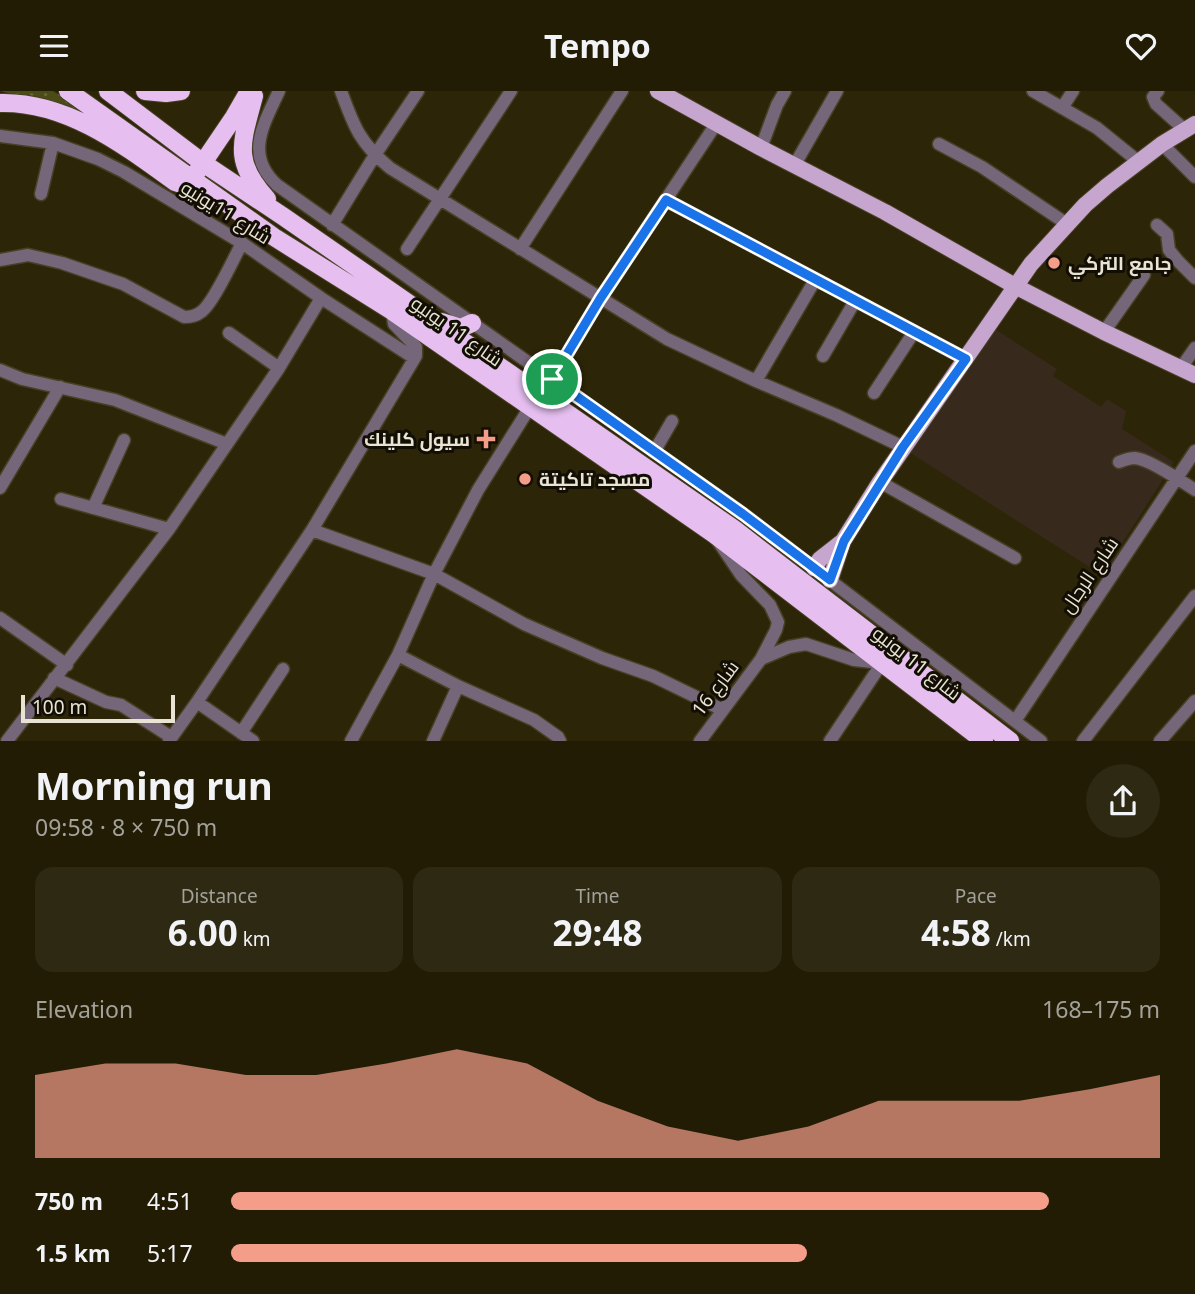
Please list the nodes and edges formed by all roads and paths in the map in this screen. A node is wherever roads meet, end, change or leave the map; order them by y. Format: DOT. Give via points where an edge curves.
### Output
graph roads {
  1 [pos="68,91"];
  2 [pos="108,91"];
  3 [pos="145,91"];
  4 [pos="181,91"];
  5 [pos="249,91"];
  6 [pos="255,91"];
  7 [pos="279,91"];
  8 [pos="341,91"];
  9 [pos="355,91"];
  10 [pos="418,91"];
  11 [pos="511,91"];
  12 [pos="622,91"];
  13 [pos="658,91"];
  14 [pos="785,91"];
  15 [pos="837,91"];
  16 [pos="1033,91"];
  17 [pos="1073,91"];
  18 [pos="1158,91"];
  19 [pos="0,103"];
  20 [pos="346,105"];
  21 [pos="1062,108"];
  22 [pos="716,124"];
  23 [pos="1190,127"];
  24 [pos="0,136"];
  25 [pos="53,143"];
  26 [pos="939,144"];
  27 [pos="1162,144"];
  28 [pos="761,148"];
  29 [pos="375,155"];
  30 [pos="1139,162"];
  31 [pos="203,163"];
  32 [pos="794,166"];
  33 [pos="1195,177"];
  34 [pos="192,179"];
  35 [pos="41,194"];
  36 [pos="440,199"];
  37 [pos="666,200"];
  38 [pos="284,217"];
  39 [pos="1067,224"];
  40 [pos="332,225"];
  41 [pos="1157,225"];
  42 [pos="242,243"];
  43 [pos="407,249"];
  44 [pos="520,249"];
  45 [pos="2,258"];
  46 [pos="1144,275"];
  47 [pos="1195,278"];
  48 [pos="815,280"];
  49 [pos="1015,286"];
  50 [pos="321,298"];
  51 [pos="600,299"];
  52 [pos="855,301"];
  53 [pos="392,311"];
  54 [pos="431,319"];
  55 [pos="472,323"];
  56 [pos="914,332"];
  57 [pos="1104,332"];
  58 [pos="229,333"];
  59 [pos="1195,348"];
  60 [pos="823,356"];
  61 [pos="414,358"];
  62 [pos="966,359"];
  63 [pos="279,368"];
  64 [pos="0,370"];
  65 [pos="1188,372"];
  66 [pos="552,379"];
  67 [pos="756,381"];
  68 [pos="60,387"];
  69 [pos="873,393"];
  70 [pos="530,407"];
  71 [pos="672,421"];
  72 [pos="124,440"];
  73 [pos="227,444"];
  74 [pos="903,447"];
  75 [pos="1195,451"];
  76 [pos="654,452"];
  77 [pos="1119,462"];
  78 [pos="1178,478"];
  79 [pos="880,482"];
  80 [pos="0,488"];
  81 [pos="1195,490"];
  82 [pos="61,499"];
  83 [pos="93,508"];
  84 [pos="169,529"];
  85 [pos="312,530"];
  86 [pos="714,534"];
  87 [pos="844,541"];
  88 [pos="1015,558"];
  89 [pos="814,568"];
  90 [pos="434,574"];
  91 [pos="830,580"];
  92 [pos="1195,596"];
  93 [pos="0,618"];
  94 [pos="398,655"];
  95 [pos="761,659"];
  96 [pos="882,663"];
  97 [pos="67,665"];
  98 [pos="282,669"];
  99 [pos="54,678"];
  100 [pos="458,686"];
  101 [pos="1195,701"];
  102 [pos="197,702"];
  103 [pos="723,710"];
  104 [pos="1015,721"];
  105 [pos="241,733"];
  106 [pos="170,739"];
  107 [pos="7,741"];
  108 [pos="253,741"];
  109 [pos="351,741"];
  110 [pos="433,741"];
  111 [pos="560,741"];
  112 [pos="700,741"];
  113 [pos="830,741"];
  114 [pos="984,741"];
  115 [pos="1010,741"];
  116 [pos="1041,741"];
  117 [pos="1083,741"];
  118 [pos="1160,741"];
  1 -- 34 [label="highway, شارع 11 يونيو"];
  2 -- 31 [label="highway, شارع 11 يونيو"];
  3 -- 4 [label="highway"];
  5 -- 31 [label="highway"];
  6 -- 38 [label="highway" via="242,155 250,178"];
  7 -- 40 [label="street" via="260,134 263,166 271,180"];
  8 -- 20 [label="street"];
  9 -- 20 [label="street"];
  10 -- 29 [label="street"];
  11 -- 36 [label="street"];
  12 -- 44 [label="street"];
  13 -- 22 [label="main road"];
  14 -- 28 [label="street"];
  15 -- 32 [label="street"];
  16 -- 21 [label="street"];
  17 -- 21 [label="street"];
  18 -- 23 [label="street" via="1153,97 1156,104"];
  19 -- 34 [label="highway" via="60,113 114,140 175,182 185,184"];
  20 -- 29 [label="street" via="358,134"];
  21 -- 30 [label="street" via="1097,128"];
  22 -- 28 [label="main road"];
  22 -- 37 [label="street"];
  23 -- 27 [label="main road"];
  24 -- 25 [label="street, شارع 11يونيو"];
  25 -- 35 [label="street"];
  25 -- 42 [label="street, شارع 11يونيو" via="124,172"];
  26 -- 39 [label="street"];
  27 -- 30 [label="main road"];
  27 -- 33 [label="street"];
  28 -- 32 [label="main road"];
  29 -- 36 [label="street"];
  29 -- 40 [label="street"];
  30 -- 39 [label="main road"];
  31 -- 34 [label="highway"];
  31 -- 38 [label="highway, شارع 11 يونيو"];
  32 -- 49 [label="main road"];
  34 -- 53 [label="highway, شارع 11 يونيو"];
  36 -- 43 [label="street"];
  36 -- 44 [label="street"];
  37 -- 48 [label="street"];
  37 -- 51 [label="street"];
  38 -- 54 [label="highway, شارع 11 يونيو"];
  39 -- 49 [label="main road"];
  40 -- 55 [label="street"];
  41 -- 47 [label="street" via="1167,234 1169,250"];
  42 -- 45 [label="street" via="209,303 191,317 123,284 62,263 28,255"];
  42 -- 50 [label="street, شارع 11يونيو"];
  44 -- 51 [label="street"];
  46 -- 57 [label="street"];
  48 -- 52 [label="street"];
  48 -- 67 [label="street"];
  49 -- 57 [label="main road"];
  49 -- 62 [label="main road"];
  50 -- 61 [label="street, شارع 11يونيو"];
  50 -- 63 [label="street"];
  51 -- 66 [label="street"];
  51 -- 67 [label="street" via="677,344"];
  52 -- 56 [label="street"];
  52 -- 60 [label="street"];
  53 -- 61 [label="street" via="394,324 416,347"];
  53 -- 70 [label="highway, شارع 11 يونيو"];
  54 -- 55 [label="highway" via="461,328"];
  54 -- 115 [label="highway, شارع 11 يونيو" via="734,529"];
  55 -- 66 [label="street"];
  56 -- 62 [label="street"];
  56 -- 69 [label="street"];
  57 -- 65 [label="main road"];
  58 -- 63 [label="street"];
  59 -- 65 [label="street"];
  61 -- 85 [label="street"];
  62 -- 74 [label="main road"];
  63 -- 73 [label="street"];
  64 -- 68 [label="street"];
  66 -- 76 [label="street"];
  67 -- 74 [label="street"];
  68 -- 73 [label="street" via="115,400"];
  68 -- 80 [label="street"];
  70 -- 86 [label="highway, شارع 11 يونيو"];
  70 -- 90 [label="street" via="478,490"];
  71 -- 76 [label="street"];
  72 -- 83 [label="street"];
  73 -- 84 [label="street"];
  74 -- 79 [label="main road"];
  75 -- 78 [label="street, شارع الرجال"];
  76 -- 89 [label="street"];
  77 -- 78 [label="street" via="1137,458"];
  78 -- 81 [label="street"];
  78 -- 104 [label="street, شارع الرجال"];
  79 -- 87 [label="main road"];
  79 -- 88 [label="street"];
  82 -- 83 [label="street"];
  83 -- 84 [label="street"];
  84 -- 97 [label="street"];
  85 -- 90 [label="street"];
  85 -- 102 [label="street"];
  86 -- 95 [label="street, شارع 16" via="733,566 770,605 778,622"];
  86 -- 96 [label="highway, شارع 11 يونيو"];
  87 -- 89 [label="main road"];
  87 -- 91 [label="main road"];
  89 -- 91 [label="street"];
  90 -- 94 [label="street"];
  90 -- 103 [label="street" via="524,624"];
  91 -- 104 [label="street"];
  92 -- 117 [label="street"];
  93 -- 97 [label="street"];
  94 -- 100 [label="street"];
  94 -- 109 [label="street"];
  95 -- 96 [label="street" via="807,644 854,660"];
  95 -- 103 [label="street, شارع 16"];
  96 -- 113 [label="street"];
  96 -- 114 [label="highway, شارع 11 يونيو"];
  97 -- 99 [label="street"];
  98 -- 105 [label="street"];
  99 -- 106 [label="street" via="121,705"];
  99 -- 107 [label="street"];
  100 -- 110 [label="street"];
  100 -- 111 [label="street" via="534,720"];
  101 -- 118 [label="street"];
  102 -- 105 [label="street"];
  102 -- 106 [label="street"];
  103 -- 112 [label="street, شارع 16"];
  104 -- 116 [label="street"];
  105 -- 108 [label="street"];
}
